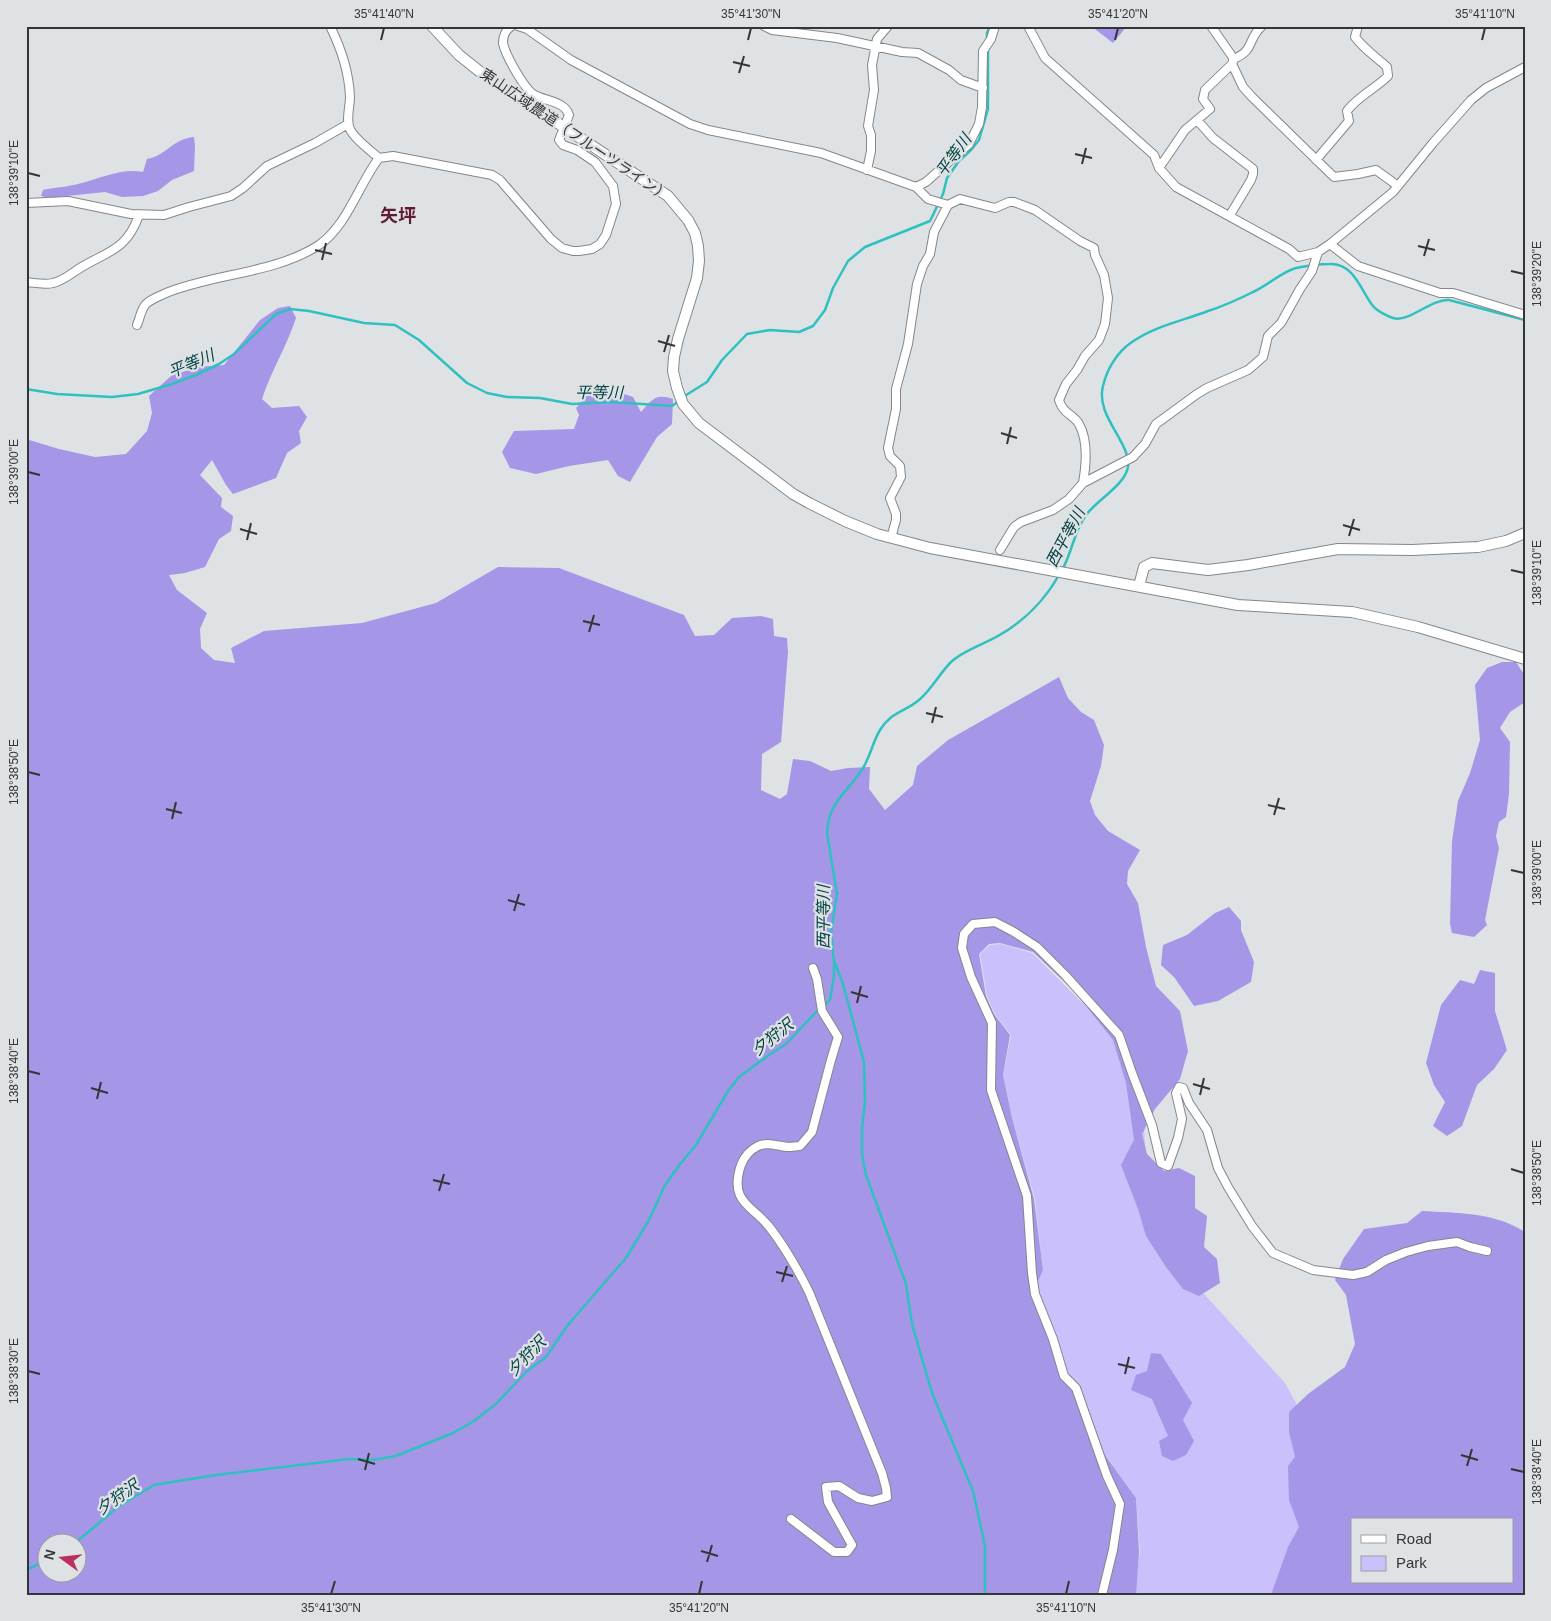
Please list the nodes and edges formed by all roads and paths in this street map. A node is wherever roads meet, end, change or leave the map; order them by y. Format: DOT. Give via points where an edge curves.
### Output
graph roads {
  1 [pos="330,26"];
  2 [pos="432,26"];
  3 [pos="512,26"];
  4 [pos="518,26"];
  5 [pos="764,26"];
  6 [pos="888,26"];
  7 [pos="995,26"];
  8 [pos="1028,26"];
  9 [pos="1210,26"];
  10 [pos="1262,26"];
  11 [pos="1358,26"];
  12 [pos="876,46"];
  13 [pos="1232,61"];
  14 [pos="1525,67"];
  15 [pos="983,88"];
  16 [pos="1197,120"];
  17 [pos="348,124"];
  18 [pos="564,126"];
  19 [pos="379,158"];
  20 [pos="1316,160"];
  21 [pos="1159,168"];
  22 [pos="867,170"];
  23 [pos="1398,186"];
  24 [pos="916,187"];
  25 [pos="26,203"];
  26 [pos="946,205"];
  27 [pos="138,215"];
  28 [pos="1230,215"];
  29 [pos="1330,244"];
  30 [pos="1317,256"];
  31 [pos="26,282"];
  32 [pos="1525,315"];
  33 [pos="137,325"];
  34 [pos="1083,483"];
  35 [pos="1525,532"];
  36 [pos="892,538"];
  37 [pos="1000,550"];
  38 [pos="1138,586"];
  39 [pos="1525,659"];
  40 [pos="813,968"];
  41 [pos="1487,1251"];
  42 [pos="791,1519"];
  43 [pos="1102,1595"];
  1 -- 17 [label="street" via="347,72"];
  2 -- 18 [label="street, 東山広域農道（フルーツライン）" via="479,71"];
  3 -- 18 [label="street" via="504,35 507,53 526,87 568,111"];
  4 -- 22 [label="street" via="571,60 690,124 822,153"];
  5 -- 12 [label="street" via="772,30"];
  6 -- 12 [label="street" via="877,38"];
  7 -- 15 [label="street" via="984,49"];
  8 -- 21 [label="street" via="1045,58 1154,155"];
  9 -- 13 [label="street"];
  10 -- 13 [label="street" via="1255,33 1250,49"];
  11 -- 20 [label="street" via="1355,37 1387,67 1388,76 1350,106 1347,111 1349,121"];
  12 -- 15 [label="street" via="918,53 961,80"];
  12 -- 22 [label="street" via="868,126 871,152"];
  13 -- 16 [label="street" via="1205,90 1203,99 1210,109"];
  13 -- 20 [label="street" via="1244,87"];
  14 -- 23 [label="street" via="1471,100"];
  15 -- 24 [label="street" via="979,124 969,144"];
  16 -- 21 [label="street" via="1185,130"];
  16 -- 28 [label="street" via="1213,138 1253,169 1251,180"];
  17 -- 19 [label="street"];
  17 -- 27 [label="street" via="267,166 231,196 164,216"];
  18 -- 19 [label="street" via="559,140 595,162 607,176 616,195 606,235 592,249 573,251 562,248 492,175 393,156"];
  18 -- 36 [label="street, 東山広域農道（フルーツライン）" via="668,196 695,233 700,261 678,339 673,371 676,388 699,423 793,494 845,521"];
  19 -- 33 [label="street" via="335,231 320,244 277,263 159,296 147,303"];
  20 -- 23 [label="street" via="1334,177 1376,170"];
  21 -- 28 [label="street" via="1176,186"];
  22 -- 24 [label="street"];
  23 -- 29 [label="street"];
  24 -- 26 [label="street" via="928,199"];
  25 -- 27 [label="street" via="68,201"];
  26 -- 34 [label="street" via="960,199 995,208 1014,202 1035,210 1080,242 1094,248 1108,298 1105,324 1099,340 1066,384 1059,400 1061,408 1079,424 1086,449"];
  26 -- 36 [label="street" via="917,284 908,344 896,389 896,409 888,448 890,456 900,466 901,477 890,498 896,514"];
  27 -- 31 [label="street" via="136,223 116,249 52,284"];
  28 -- 30 [label="street" via="1290,249 1298,257"];
  29 -- 30 [label="street"];
  29 -- 32 [label="street" via="1358,266 1440,293 1453,293"];
  30 -- 34 [label="street" via="1312,271 1281,324 1268,336 1263,357 1248,370 1197,394 1156,424 1145,444 1132,458"];
  34 -- 37 [label="street" via="1053,510 1014,527"];
  35 -- 38 [label="street" via="1478,547 1338,549 1208,570 1152,563 1144,567"];
  36 -- 38 [label="street, 東山広域農道（フルーツライン）" via="930,548"];
  38 -- 39 [label="street, 東山広域農道（フルーツライン）" via="1238,605 1352,612 1418,627"];
  40 -- 42 [label="street" via="822,1011 838,1037 812,1132 800,1146 759,1145 742,1161 737,1186 750,1210 770,1228 810,1292 882,1473 887,1497 872,1501 858,1498 839,1486 826,1487 828,1502 852,1545 846,1552 834,1552"];
  41 -- 43 [label="street" via="1457,1242 1428,1246 1353,1275 1313,1270 1273,1253 1228,1187 1218,1168 1207,1130 1183,1088 1180,1087 1176,1093 1182,1119 1168,1166 1161,1163 1152,1125 1120,1035 1037,947 995,922 974,924 964,934 962,948 992,1023 991,1090 1027,1196 1036,1294 1064,1376 1076,1388 1120,1504"];
}
